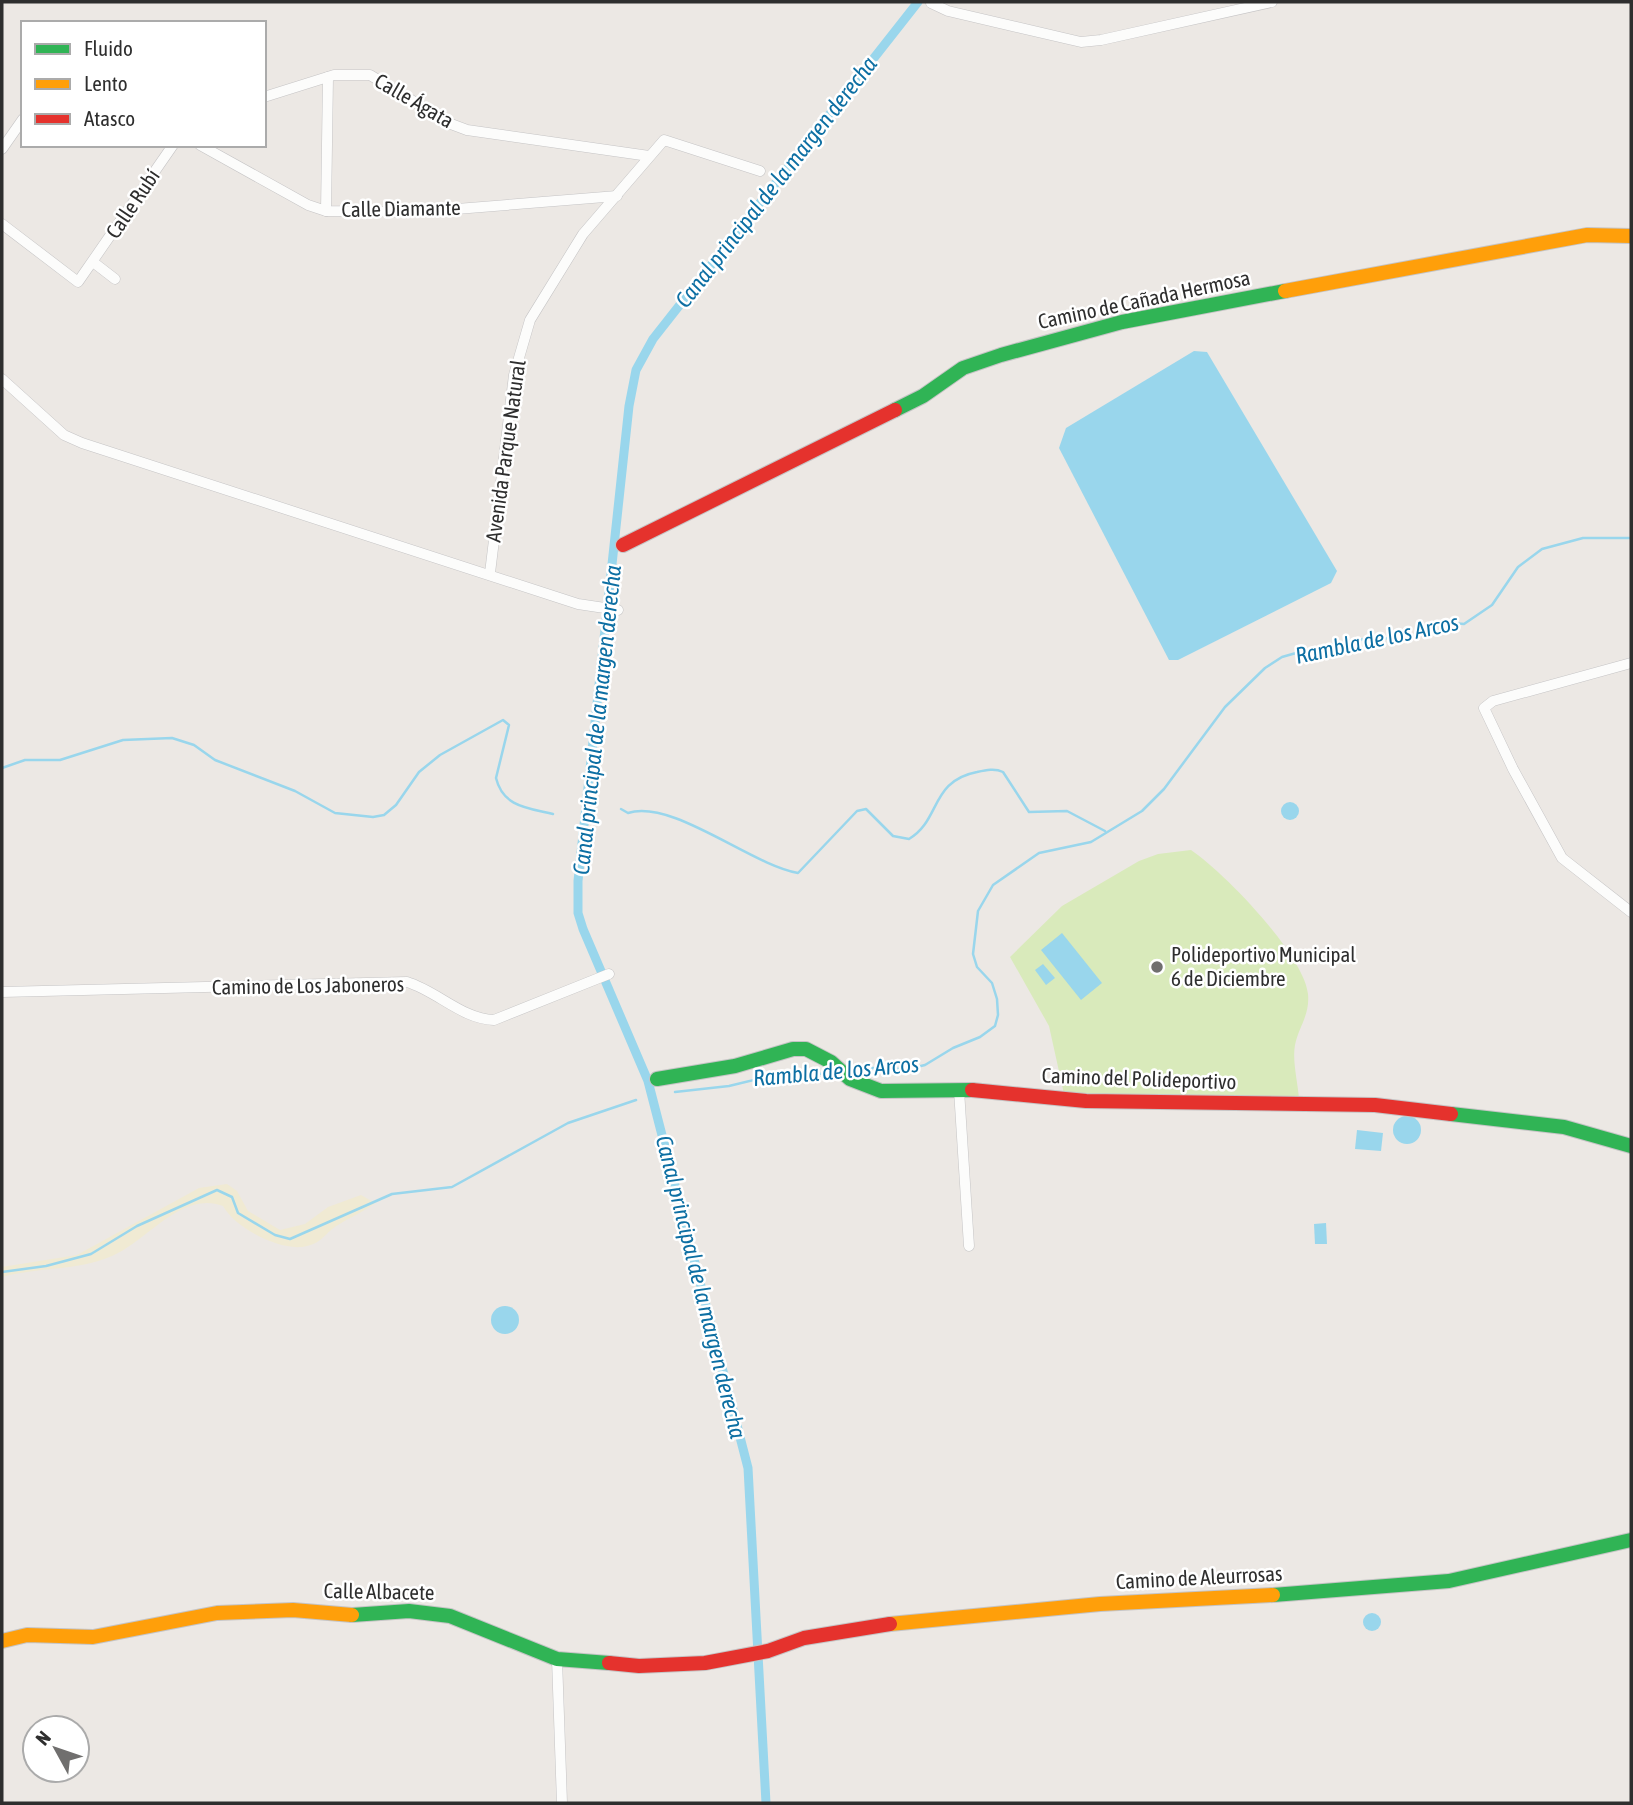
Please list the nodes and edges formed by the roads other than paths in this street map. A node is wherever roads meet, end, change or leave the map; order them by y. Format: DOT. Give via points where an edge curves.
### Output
graph roads {
  1 [pos="1272,2"];
  2 [pos="931,3"];
  3 [pos="328,77"];
  4 [pos="266,96"];
  5 [pos="21,122"];
  6 [pos="172,147"];
  7 [pos="204,147"];
  8 [pos="2,149"];
  9 [pos="649,156"];
  10 [pos="760,170"];
  11 [pos="618,196"];
  12 [pos="326,211"];
  13 [pos="2,224"];
  14 [pos="1631,236"];
  15 [pos="93,262"];
  16 [pos="115,279"];
  17 [pos="2,379"];
  18 [pos="623,545"];
  19 [pos="491,573"];
  20 [pos="617,609"];
  21 [pos="1631,663"];
  22 [pos="1631,912"];
  23 [pos="609,974"];
  24 [pos="2,992"];
  25 [pos="657,1079"];
  26 [pos="959,1090"];
  27 [pos="1631,1146"];
  28 [pos="969,1246"];
  29 [pos="1631,1540"];
  30 [pos="2,1641"];
  31 [pos="760,1651"];
  32 [pos="557,1659"];
  33 [pos="562,1803"];
  1 -- 2 [label="street" via="1081,42"];
  3 -- 4 [label="street, Calle Ágata"];
  3 -- 9 [label="street, Calle Ágata" via="370,75 451,124 487,135"];
  3 -- 12 [label="street"];
  5 -- 8 [label="street"];
  6 -- 15 [label="street, Calle Rubí"];
  7 -- 12 [label="street, Calle Diamante"];
  9 -- 10 [label="street, Avenida Parque Natural" via="664,140"];
  9 -- 11 [label="street, Avenida Parque Natural"];
  11 -- 12 [label="street, Calle Diamante" via="419,212"];
  11 -- 19 [label="street, Avenida Parque Natural" via="583,234 547,290 521,343"];
  13 -- 15 [label="street, Calle Rubí" via="78,282"];
  14 -- 18 [label="street, Camino de Cañada Hermosa" via="1587,235 1521,246 1122,322 1001,355 963,368 923,396"];
  15 -- 16 [label="street"];
  17 -- 19 [label="street, Avenida Parque Natural" via="71,439"];
  19 -- 20 [label="street, Avenida Parque Natural" via="579,604"];
  21 -- 22 [label="street" via="1493,701 1484,708 1562,858"];
  23 -- 24 [label="street, Camino de Los Jaboneros" via="494,1020 477,1019 407,982"];
  25 -- 26 [label="street, Camino del Polideportivo" via="806,1049 850,1079 881,1091"];
  26 -- 27 [label="street, Camino del Polideportivo" via="1086,1101 1375,1105 1564,1127"];
  26 -- 28 [label="street"];
  29 -- 31 [label="street, Camino de Aleurrosas" via="1449,1581 1100,1604 899,1623 804,1638"];
  30 -- 32 [label="street, Calle Albacete" via="27,1636 93,1637 217,1613 409,1611 450,1616"];
  31 -- 32 [label="street, Calle Albacete" via="705,1662 639,1666"];
  32 -- 33 [label="street"];
}
